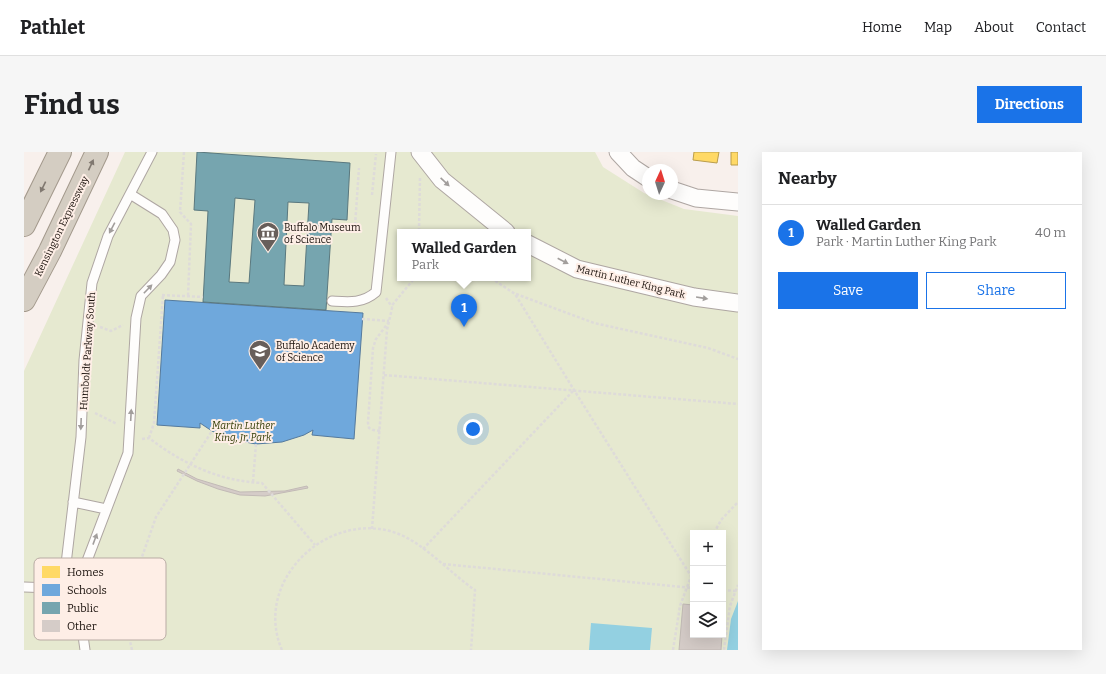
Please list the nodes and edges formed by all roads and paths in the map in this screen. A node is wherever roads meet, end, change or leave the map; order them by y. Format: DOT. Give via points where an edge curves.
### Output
graph roads {
  1 [pos="60,152"];
  2 [pos="97,152"];
  3 [pos="152,152"];
  4 [pos="184,152"];
  5 [pos="391,152"];
  6 [pos="420,152"];
  7 [pos="618,152"];
  8 [pos="359,168"];
  9 [pos="420,174"];
  10 [pos="642,174"];
  11 [pos="678,192"];
  12 [pos="130,194"];
  13 [pos="738,202"];
  14 [pos="24,225"];
  15 [pos="331,225"];
  16 [pos="420,229"];
  17 [pos="502,229"];
  18 [pos="531,246"];
  19 [pos="411,281"];
  20 [pos="496,281"];
  21 [pos="143,294"];
  22 [pos="515,294"];
  23 [pos="163,295"];
  24 [pos="188,296"];
  25 [pos="203,297"];
  26 [pos="24,300"];
  27 [pos="332,301"];
  28 [pos="738,303"];
  29 [pos="136,318"];
  30 [pos="88,319"];
  31 [pos="362,319"];
  32 [pos="389,321"];
  33 [pos="738,359"];
  34 [pos="384,375"];
  35 [pos="574,390"];
  36 [pos="738,404"];
  37 [pos="82,406"];
  38 [pos="212,431"];
  39 [pos="380,431"];
  40 [pos="129,436"];
  41 [pos="149,438"];
  42 [pos="256,444"];
  43 [pos="189,465"];
  44 [pos="252,482"];
  45 [pos="72,502"];
  46 [pos="738,502"];
  47 [pos="106,509"];
  48 [pos="372,529"];
  49 [pos="716,530"];
  50 [pos="314,546"];
  51 [pos="423,549"];
  52 [pos="67,558"];
  53 [pos="88,558"];
  54 [pos="142,558"];
  55 [pos="443,564"];
  56 [pos="690,574"];
  57 [pos="690,579"];
  58 [pos="738,585"];
  59 [pos="24,587"];
  60 [pos="34,587"];
  61 [pos="687,588"];
  62 [pos="726,590"];
  63 [pos="736,591"];
  64 [pos="84,640"];
  65 [pos="130,640"];
  66 [pos="85,650"];
  67 [pos="132,650"];
  68 [pos="282,650"];
  69 [pos="471,650"];
  70 [pos="674,650"];
  71 [pos="724,650"];
  1 -- 14 [label="highway, one-way"];
  26 -- 2 [label="highway, Kensington Expressway, one-way"];
  3 -- 12 [label="lane, Humboldt Parkway South"];
  4 -- 24 [label="path" via="180,212 191,224"];
  5 -- 27 [label="lane" via="376,292 358,302"];
  6 -- 17 [label="street, one-way" via="442,180"];
  7 -- 10 [label="street"];
  8 -- 15 [label="path" via="354,226"];
  9 -- 16 [label="path"];
  11 -- 13 [label="street" via="696,198"];
  21 -- 12 [label="lane, one-way" via="170,262 175,240 173,230 162,214"];
  12 -- 30 [label="lane, Humboldt Parkway South, one-way" via="108,236 92,283"];
  18 -- 28 [label="street, Martin Luther King Park, one-way" via="578,269 694,296"];
  19 -- 32 [label="path" via="393,304"];
  20 -- 22 [label="path"];
  21 -- 23 [label="path"];
  21 -- 29 [label="lane"];
  22 -- 33 [label="path" via="594,323 708,348"];
  22 -- 35 [label="path"];
  23 -- 24 [label="path"];
  23 -- 41 [label="path" via="154,424"];
  24 -- 25 [label="path"];
  29 -- 30 [label="path" via="111,331"];
  40 -- 29 [label="lane, one-way"];
  30 -- 37 [label="lane, Humboldt Parkway South"];
  31 -- 32 [label="path"];
  32 -- 34 [label="path"];
  32 -- 39 [label="path" via="372,348 368,423 369,428"];
  34 -- 35 [label="path"];
  34 -- 39 [label="path"];
  35 -- 36 [label="path"];
  35 -- 51 [label="path"];
  35 -- 56 [label="path"];
  37 -- 40 [label="path"];
  37 -- 45 [label="lane, Humboldt Parkway South, one-way" via="81,436"];
  38 -- 43 [label="path"];
  39 -- 48 [label="path"];
  40 -- 41 [label="path"];
  40 -- 47 [label="lane" via="128,453"];
  41 -- 43 [label="path" via="169,454"];
  42 -- 44 [label="path"];
  43 -- 44 [label="path" via="234,480"];
  43 -- 54 [label="path" via="156,517"];
  44 -- 50 [label="path" via="262,482"];
  45 -- 47 [label="lane"];
  45 -- 52 [label="lane, Humboldt Parkway South"];
  46 -- 49 [label="path" via="721,520"];
  53 -- 47 [label="lane, one-way"];
  48 -- 50 [label="path" via="344,531"];
  48 -- 51 [label="path" via="397,533"];
  50 -- 68 [label="path" via="294,564 281,588 276,615 278,642"];
  51 -- 55 [label="path"];
  55 -- 61 [label="path"];
  55 -- 69 [label="path" via="457,578 475,590"];
  57 -- 61 [label="path"];
  58 -- 63 [label="path"];
  59 -- 60 [label="lane"];
  61 -- 70 [label="path" via="680,606"];
  62 -- 63 [label="path"];
  63 -- 71 [label="path" via="730,606"];
  64 -- 66 [label="lane"];
  65 -- 67 [label="path"];
}
